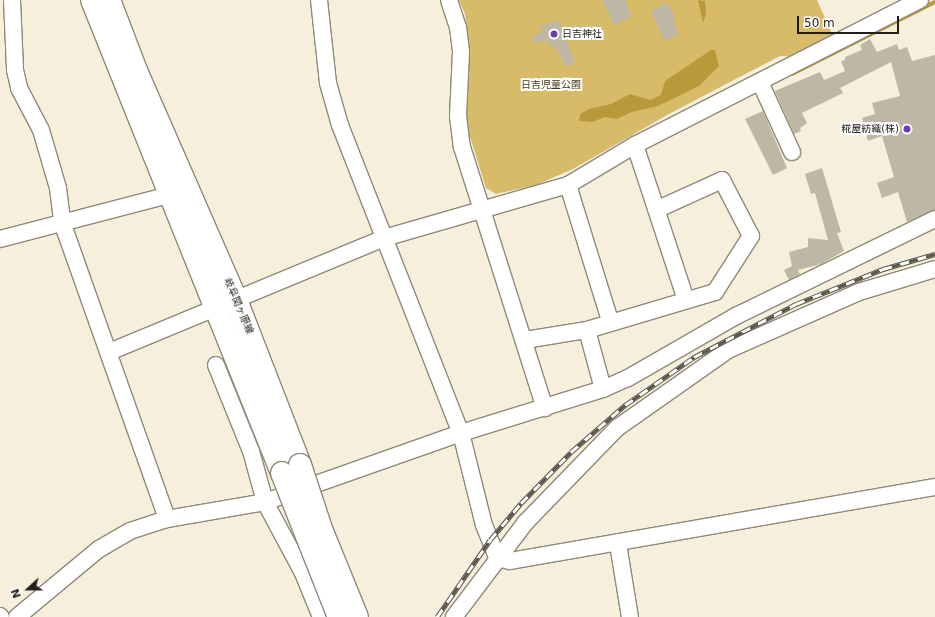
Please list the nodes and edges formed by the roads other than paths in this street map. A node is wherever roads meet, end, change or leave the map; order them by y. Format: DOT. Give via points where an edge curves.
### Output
graph roads {
  1 [pos="12,0"];
  2 [pos="92,0"];
  3 [pos="110,0"];
  4 [pos="319,0"];
  5 [pos="449,0"];
  6 [pos="920,0"];
  7 [pos="760,82"];
  8 [pos="635,145"];
  9 [pos="792,152"];
  10 [pos="568,185"];
  11 [pos="169,196"];
  12 [pos="482,210"];
  13 [pos="656,210"];
  14 [pos="935,219"];
  15 [pos="62,222"];
  16 [pos="384,238"];
  17 [pos="0,239"];
  18 [pos="935,269"];
  19 [pos="236,300"];
  20 [pos="686,300"];
  21 [pos="215,308"];
  22 [pos="610,321"];
  23 [pos="587,330"];
  24 [pos="525,340"];
  25 [pos="109,352"];
  26 [pos="216,365"];
  27 [pos="603,388"];
  28 [pos="545,408"];
  29 [pos="461,433"];
  30 [pos="291,469"];
  31 [pos="935,488"];
  32 [pos="265,502"];
  33 [pos="167,519"];
  34 [pos="618,544"];
  35 [pos="497,558"];
  36 [pos="17,617"];
  37 [pos="320,617"];
  38 [pos="339,617"];
  39 [pos="357,617"];
  40 [pos="454,617"];
  41 [pos="630,617"];
  1 -- 15 [label="street" via="15,70 19,88 41,130 58,188"];
  2 -- 11 [label="main road, 岐阜関ヶ原線"];
  3 -- 19 [label="main road, 岐阜関ヶ原線" via="137,73"];
  4 -- 16 [label="street" via="328,83 340,125"];
  5 -- 12 [label="street" via="458,27 461,52 458,116 462,147"];
  6 -- 7 [label="street"];
  7 -- 8 [label="street"];
  7 -- 9 [label="street"];
  8 -- 10 [label="street"];
  8 -- 13 [label="street"];
  10 -- 12 [label="street"];
  10 -- 22 [label="street"];
  11 -- 15 [label="street"];
  11 -- 21 [label="main road, 岐阜関ヶ原線"];
  12 -- 16 [label="street"];
  12 -- 24 [label="street"];
  13 -- 20 [label="street"];
  13 -- 20 [label="street" via="722,180 750,236 715,292"];
  14 -- 27 [label="street" via="736,316 628,378"];
  15 -- 17 [label="street"];
  15 -- 25 [label="street"];
  16 -- 19 [label="street"];
  16 -- 29 [label="street"];
  18 -- 35 [label="street" via="859,292 728,350 617,428 554,490"];
  19 -- 21 [label="street"];
  19 -- 30 [label="main road, 岐阜関ヶ原線"];
  20 -- 22 [label="street"];
  21 -- 25 [label="street"];
  21 -- 30 [label="main road, 岐阜関ヶ原線"];
  22 -- 23 [label="street"];
  23 -- 24 [label="street"];
  23 -- 27 [label="street"];
  24 -- 28 [label="street"];
  25 -- 33 [label="street"];
  26 -- 32 [label="street" via="251,451"];
  27 -- 28 [label="street"];
  28 -- 29 [label="street"];
  29 -- 32 [label="street"];
  29 -- 35 [label="street" via="484,525"];
  30 -- 38 [label="main road, 岐阜関ヶ原線, bridge"];
  30 -- 39 [label="main road, 岐阜関ヶ原線, bridge" via="322,529"];
  31 -- 34 [label="street"];
  32 -- 33 [label="street"];
  32 -- 37 [label="street" via="303,573"];
  33 -- 36 [label="street" via="130,531 99,549"];
  34 -- 35 [label="street" via="510,562"];
  34 -- 41 [label="street"];
  35 -- 40 [label="street"];
}
